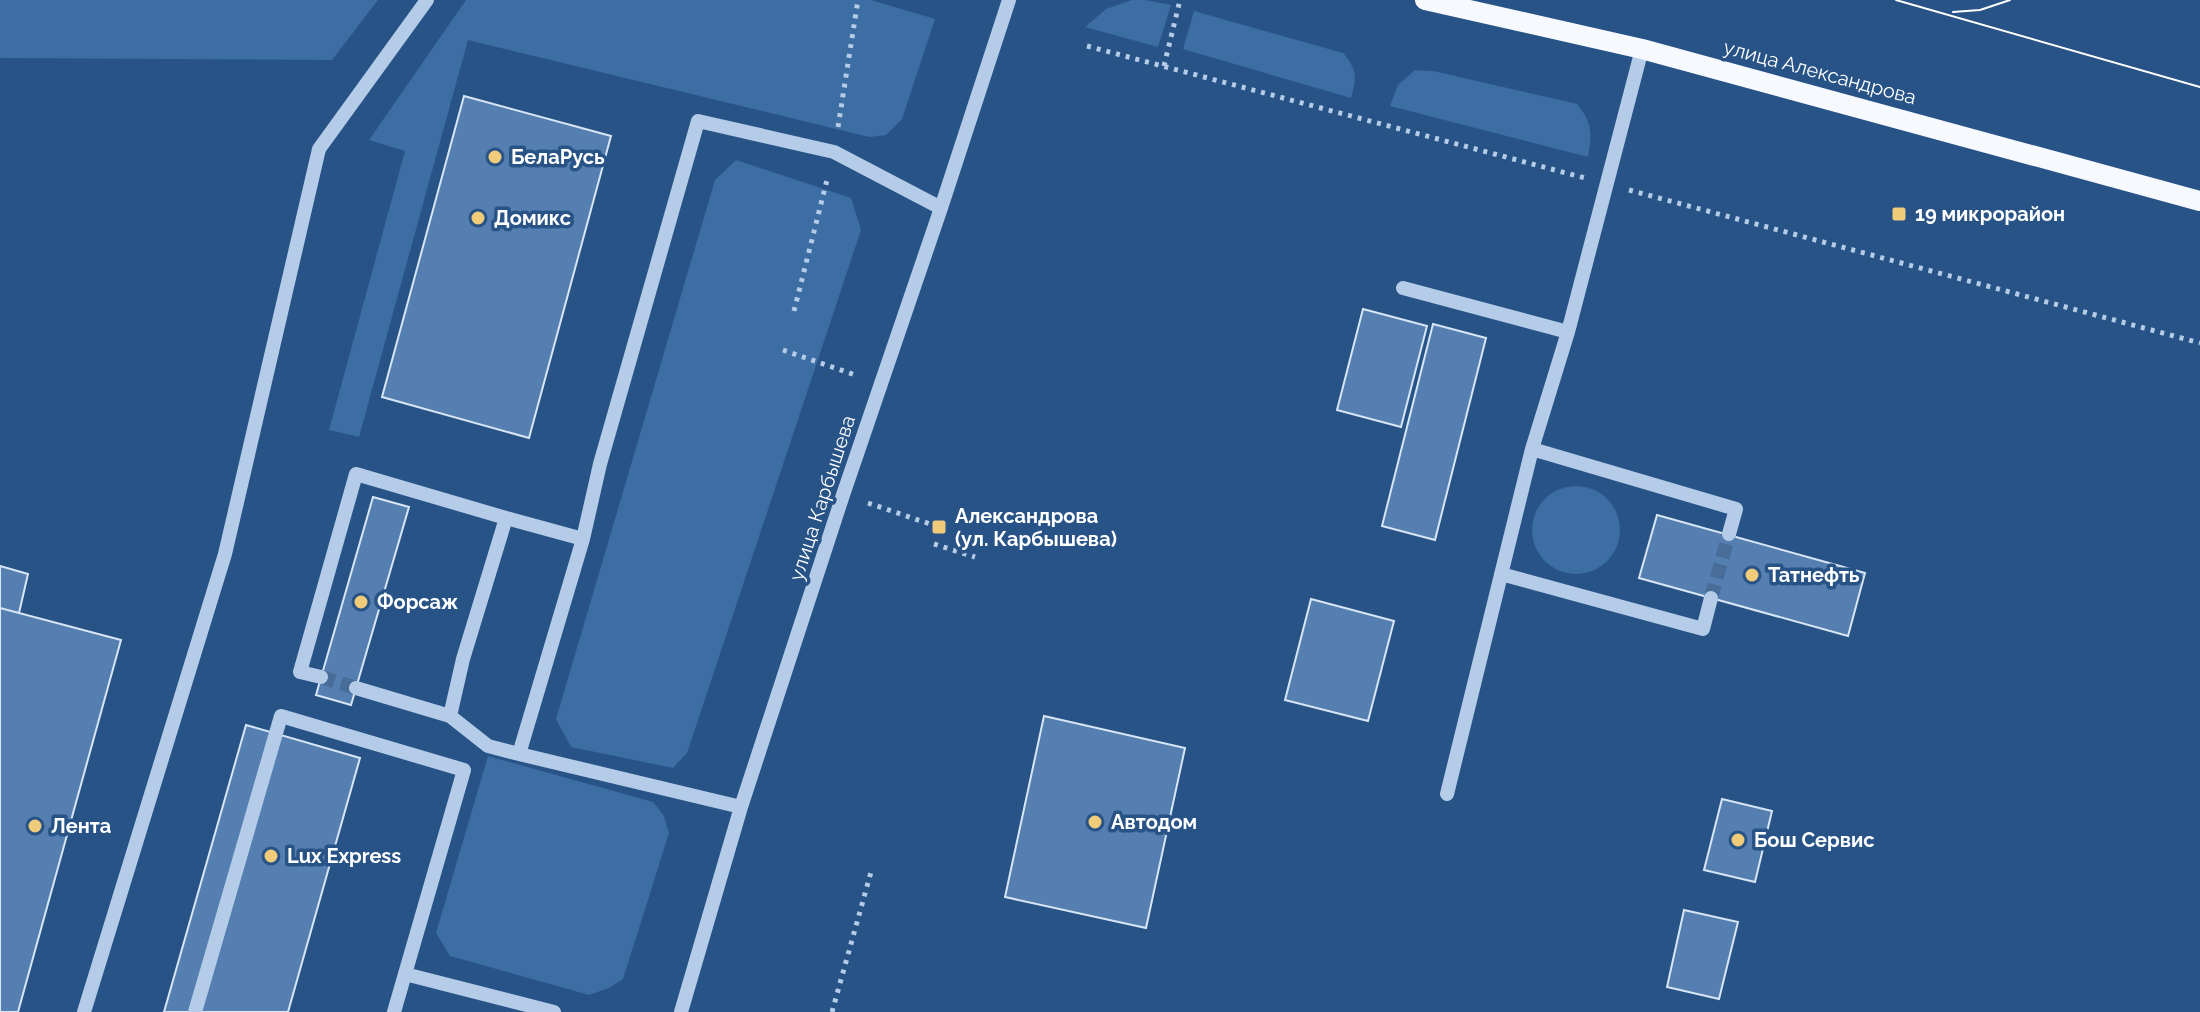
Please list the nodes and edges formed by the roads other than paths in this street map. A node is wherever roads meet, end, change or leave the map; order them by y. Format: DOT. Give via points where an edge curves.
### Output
graph roads {
  1 [pos="427,0"];
  2 [pos="1009,0"];
  3 [pos="1425,0"];
  4 [pos="1642,49"];
  5 [pos="2200,201"];
  6 [pos="941,208"];
  7 [pos="1403,288"];
  8 [pos="1568,332"];
  9 [pos="1532,449"];
  10 [pos="506,518"];
  11 [pos="1729,534"];
  12 [pos="583,539"];
  13 [pos="1501,574"];
  14 [pos="1711,598"];
  15 [pos="321,677"];
  16 [pos="356,688"];
  17 [pos="450,716"];
  18 [pos="519,754"];
  19 [pos="1447,794"];
  20 [pos="741,807"];
  21 [pos="405,974"];
  22 [pos="84,1012"];
  23 [pos="195,1012"];
  24 [pos="394,1012"];
  25 [pos="554,1012"];
  26 [pos="681,1012"];
  1 -- 22 [label="street" via="319,149 225,554"];
  2 -- 6 [label="street, улица Карбышева"];
  3 -- 4 [label="main road, улица Александрова"];
  4 -- 5 [label="main road, улица Александрова"];
  4 -- 8 [label="street"];
  6 -- 12 [label="street" via="834,152 698,121"];
  6 -- 20 [label="street, улица Карбышева"];
  7 -- 8 [label="street"];
  8 -- 9 [label="street"];
  9 -- 11 [label="street" via="1736,509"];
  9 -- 13 [label="street"];
  10 -- 12 [label="street"];
  10 -- 15 [label="street" via="356,474 300,672"];
  10 -- 17 [label="street"];
  12 -- 18 [label="street"];
  13 -- 14 [label="street" via="1703,629"];
  13 -- 19 [label="street"];
  16 -- 17 [label="street"];
  17 -- 18 [label="street" via="488,746"];
  18 -- 20 [label="street"];
  20 -- 26 [label="street, улица Карбышева"];
  21 -- 23 [label="street" via="464,770 281,716"];
  21 -- 24 [label="street"];
  21 -- 25 [label="street"];
}
